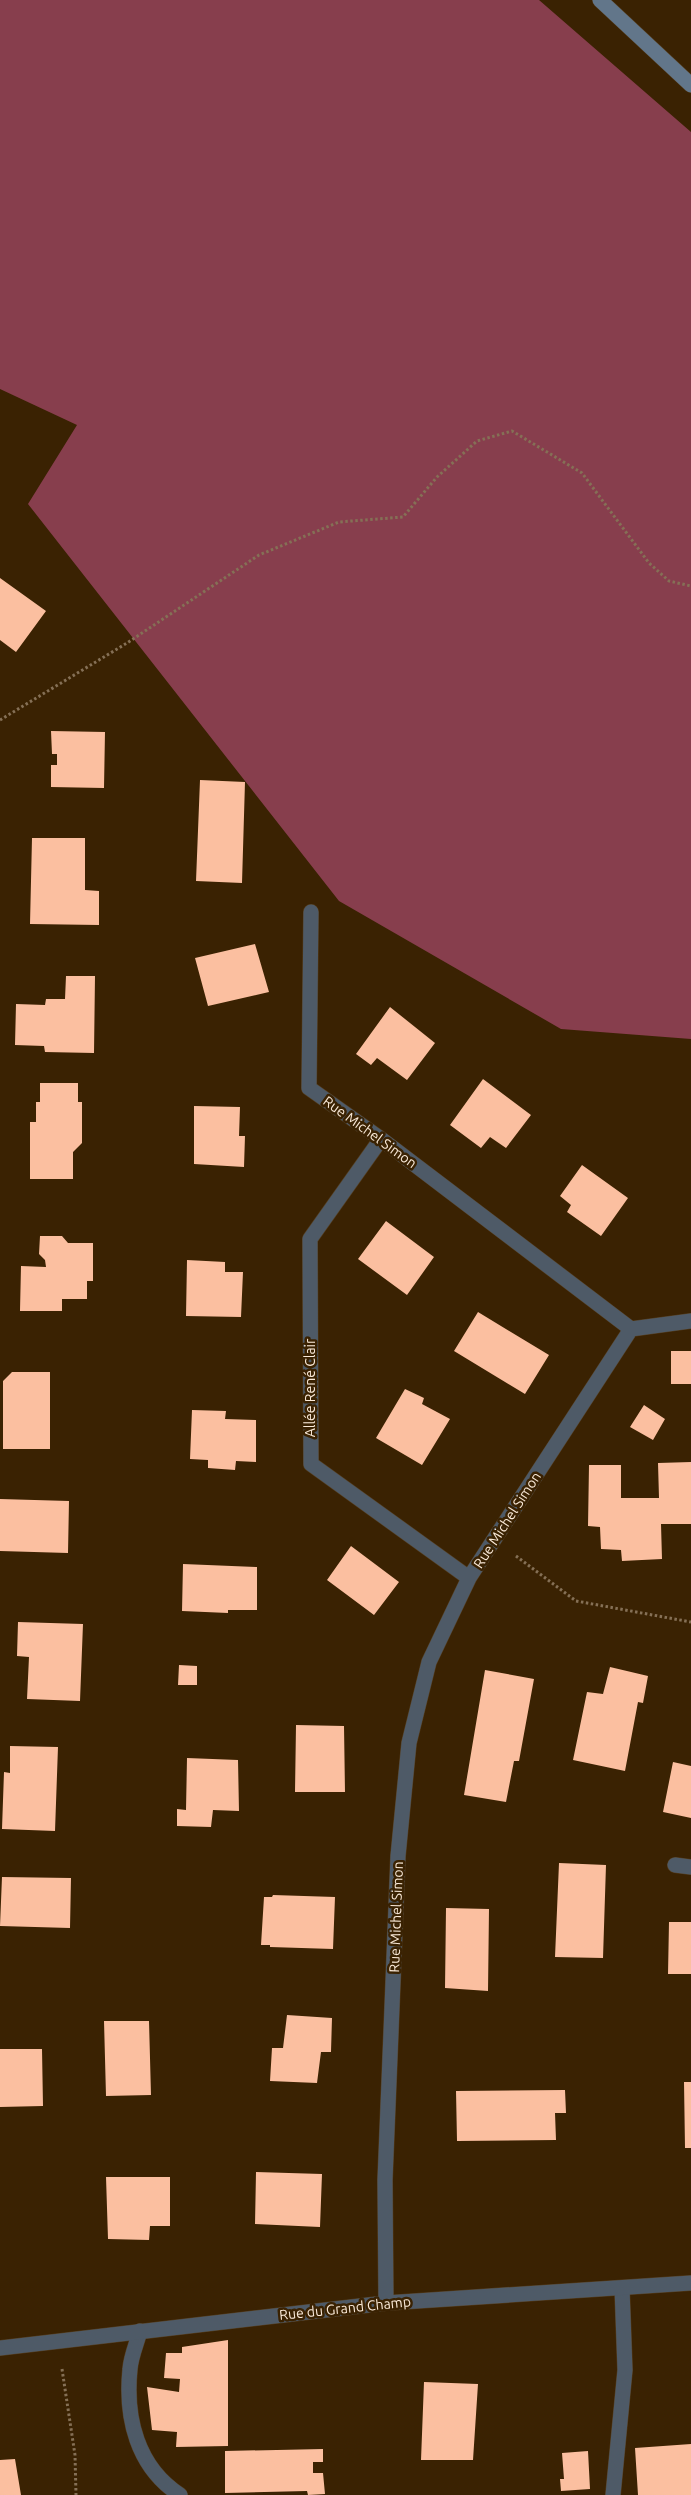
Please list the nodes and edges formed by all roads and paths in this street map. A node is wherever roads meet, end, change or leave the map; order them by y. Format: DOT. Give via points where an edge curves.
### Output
graph roads {
  1 [pos="600,0"];
  2 [pos="691,85"];
  3 [pos="691,586"];
  4 [pos="0,720"];
  5 [pos="310,912"];
  6 [pos="381,1139"];
  7 [pos="691,1321"];
  8 [pos="631,1329"];
  9 [pos="494,1540"];
  10 [pos="469,1578"];
  11 [pos="691,1622"];
  12 [pos="675,1865"];
  13 [pos="691,1867"];
  14 [pos="691,2284"];
  15 [pos="622,2288"];
  16 [pos="386,2303"];
  17 [pos="140,2331"];
  18 [pos="58,2341"];
  19 [pos="0,2348"];
  20 [pos="76,2495"];
  21 [pos="180,2495"];
  22 [pos="613,2495"];
  1 -- 2 [label="main road"];
  3 -- 4 [label="path" via="669,580 649,563 582,473 512,432 477,441 437,477 403,517 339,522 259,554 143,634"];
  5 -- 6 [label="street, Rue Michel Simon" via="309,1088"];
  6 -- 8 [label="street, Rue Michel Simon"];
  6 -- 10 [label="street, Allée René Clair" via="310,1238 310,1464"];
  7 -- 8 [label="street"];
  8 -- 9 [label="street, Rue Michel Simon"];
  9 -- 10 [label="street, Rue Michel Simon"];
  9 -- 11 [label="path" via="576,1601"];
  10 -- 16 [label="street, Rue Michel Simon" via="429,1662 409,1743 398,1856 390,2032 385,2180"];
  12 -- 13 [label="street"];
  14 -- 15 [label="street, Rue du Grand Champ"];
  15 -- 16 [label="street, Rue du Grand Champ"];
  15 -- 22 [label="street" via="625,2370"];
  16 -- 17 [label="street, Rue du Grand Champ"];
  17 -- 18 [label="street, Rue du Grand Champ"];
  17 -- 21 [label="street" via="130,2367 128,2405 137,2444 162,2483"];
  18 -- 19 [label="street, Rue du Grand Champ"];
  18 -- 20 [label="path" via="75,2455"];
}
